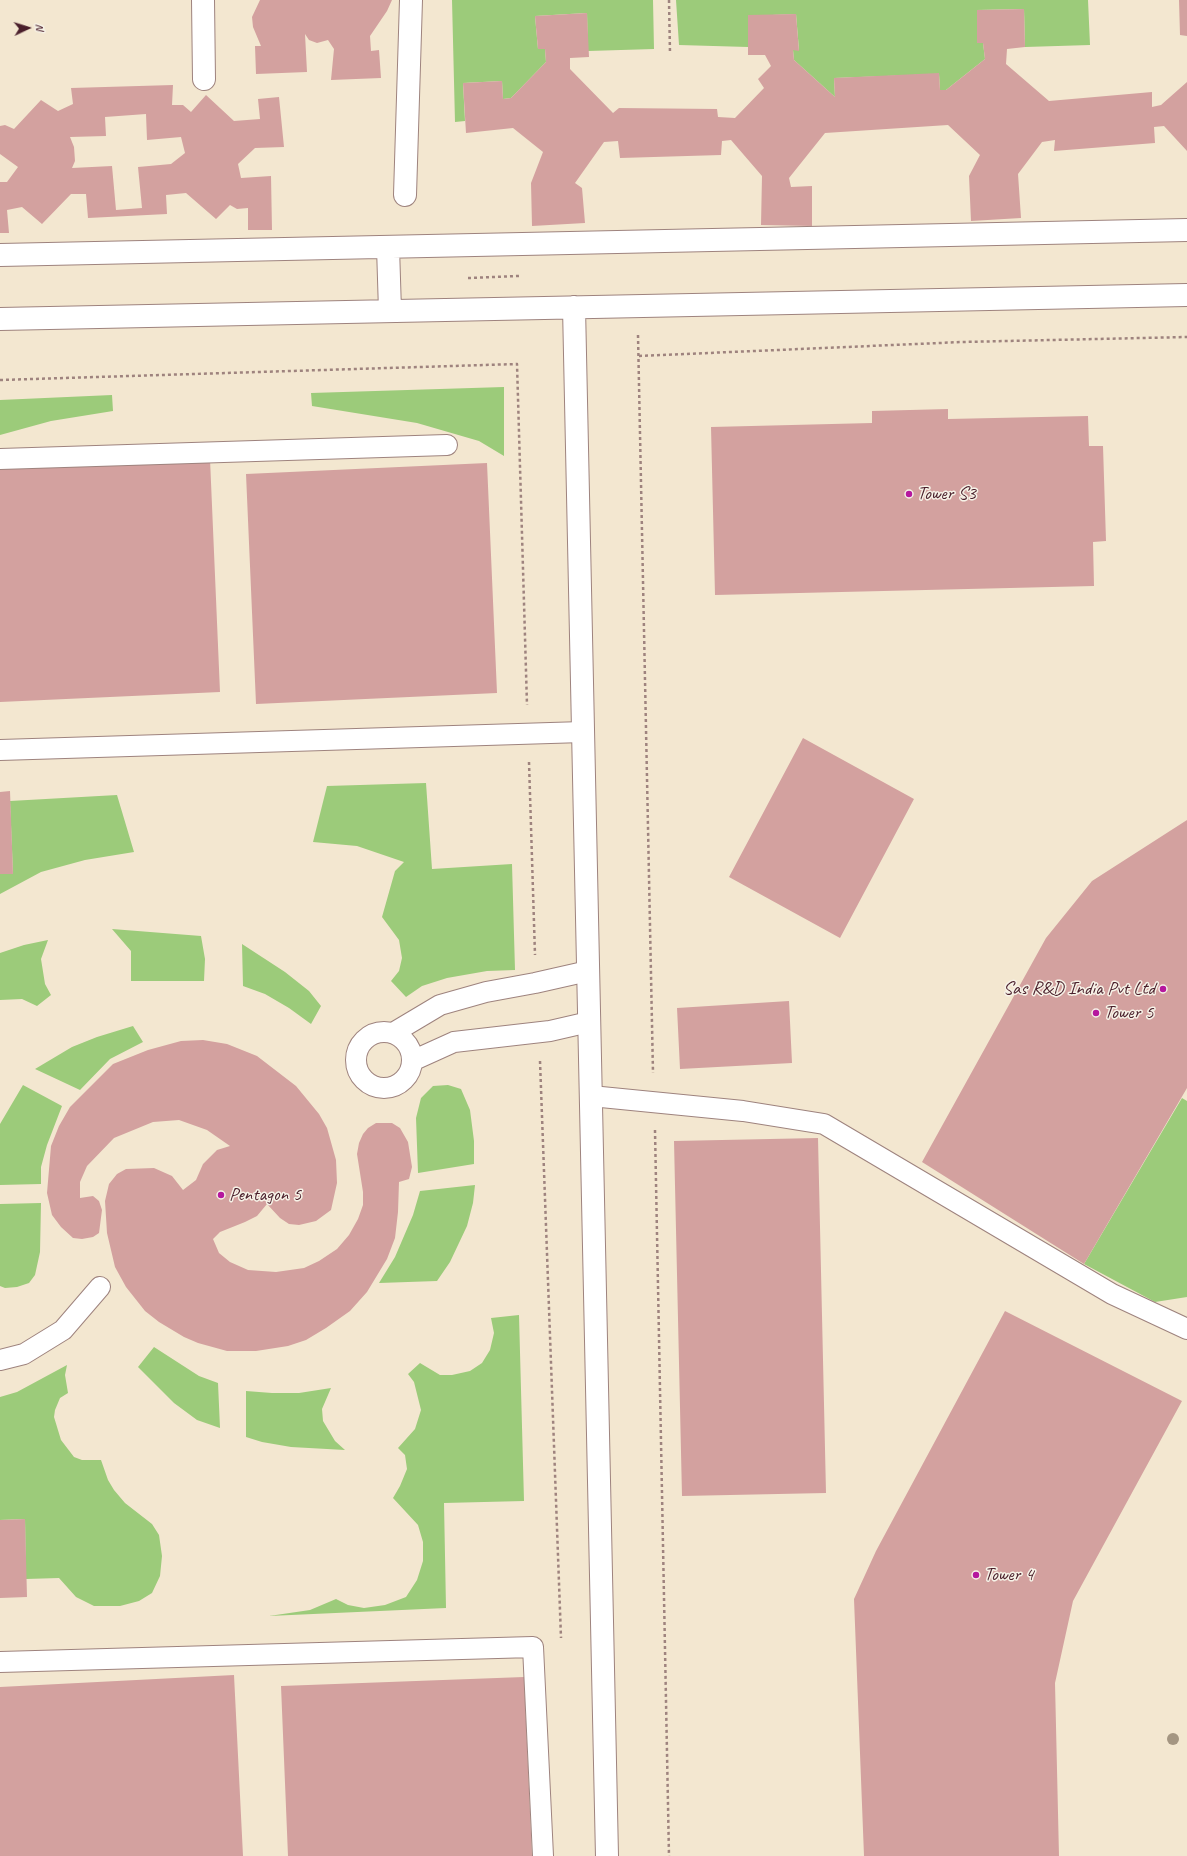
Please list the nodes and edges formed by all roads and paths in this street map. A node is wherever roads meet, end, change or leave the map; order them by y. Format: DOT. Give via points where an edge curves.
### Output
graph roads {
  1 [pos="203,0"];
  2 [pos="411,0"];
  3 [pos="669,0"];
  4 [pos="670,53"];
  5 [pos="204,79"];
  6 [pos="405,195"];
  7 [pos="1187,230"];
  8 [pos="388,247"];
  9 [pos="0,255"];
  10 [pos="1187,295"];
  11 [pos="638,306"];
  12 [pos="574,307"];
  13 [pos="390,311"];
  14 [pos="0,319"];
  15 [pos="1187,337"];
  16 [pos="639,356"];
  17 [pos="0,380"];
  18 [pos="447,445"];
  19 [pos="0,459"];
  20 [pos="583,732"];
  21 [pos="528,734"];
  22 [pos="0,750"];
  23 [pos="588,971"];
  24 [pos="535,983"];
  25 [pos="589,1022"];
  26 [pos="539,1032"];
  27 [pos="393,1033"];
  28 [pos="412,1061"];
  29 [pos="591,1096"];
  30 [pos="654,1102"];
  31 [pos="100,1286"];
  32 [pos="1187,1329"];
  33 [pos="0,1360"];
  34 [pos="561,1642"];
  35 [pos="0,1662"];
  36 [pos="543,1856"];
  37 [pos="607,1856"];
  38 [pos="669,1856"];
  1 -- 5 [label="street"];
  2 -- 6 [label="street"];
  3 -- 4 [label="path"];
  7 -- 8 [label="street"];
  8 -- 9 [label="street"];
  8 -- 13 [label="street"];
  10 -- 11 [label="street"];
  11 -- 12 [label="street"];
  11 -- 16 [label="path"];
  12 -- 13 [label="street"];
  12 -- 20 [label="street"];
  13 -- 14 [label="street"];
  15 -- 16 [label="path" via="962,342"];
  16 -- 30 [label="path"];
  17 -- 21 [label="path" via="517,364"];
  18 -- 19 [label="lane"];
  20 -- 21 [label="lane"];
  20 -- 23 [label="street"];
  21 -- 22 [label="lane"];
  21 -- 24 [label="path"];
  23 -- 24 [label="lane"];
  23 -- 25 [label="street"];
  24 -- 27 [label="lane" via="486,992 440,1005"];
  25 -- 26 [label="lane"];
  25 -- 29 [label="street"];
  26 -- 28 [label="lane" via="454,1042"];
  26 -- 34 [label="path"];
  27 -- 28 [label="lane" via="406,1044"];
  27 -- 28 [label="lane" via="374,1033 360,1044 356,1053 356,1063 363,1080 380,1088 394,1086 405,1078"];
  29 -- 30 [label="lane"];
  29 -- 37 [label="street"];
  30 -- 32 [label="lane" via="743,1111 824,1124 1112,1294"];
  30 -- 38 [label="path"];
  31 -- 33 [label="lane" via="63,1330 24,1354"];
  35 -- 36 [label="lane" via="533,1647"];
}
